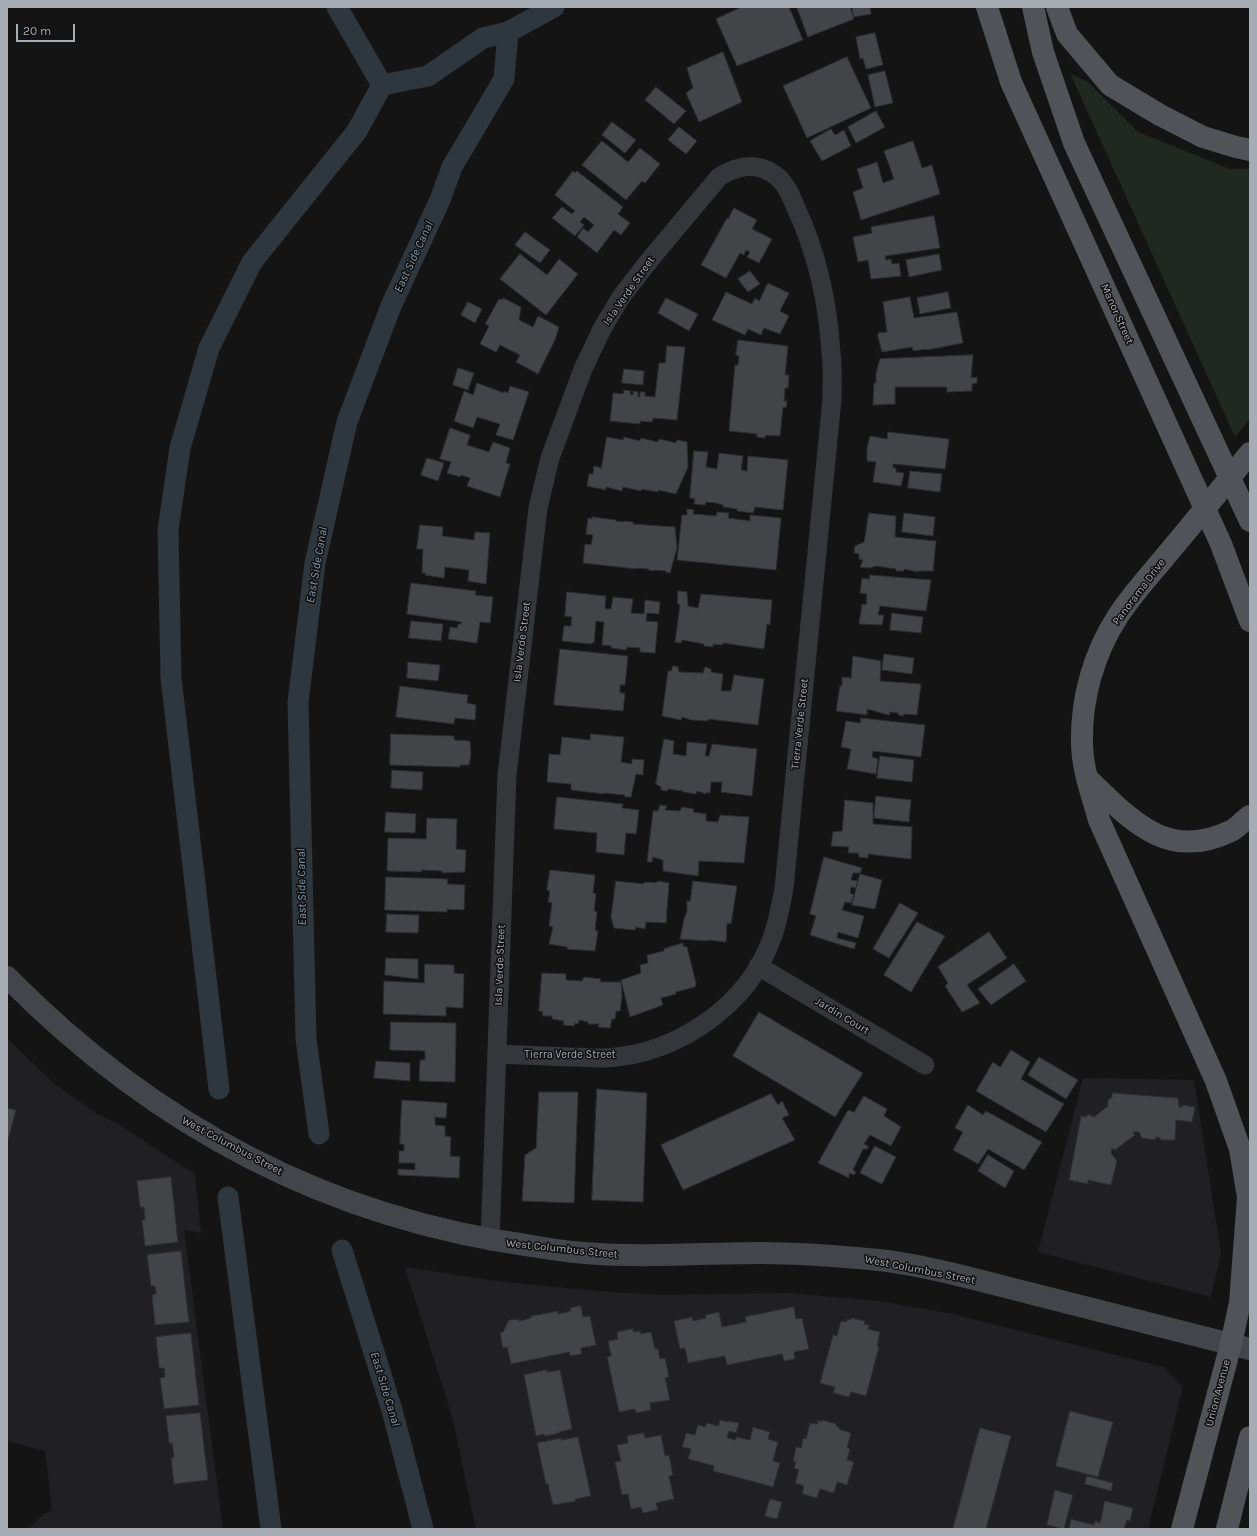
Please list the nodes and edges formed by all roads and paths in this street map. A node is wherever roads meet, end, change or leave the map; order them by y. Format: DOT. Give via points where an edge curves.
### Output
graph roads {
  1 [pos="987,7"];
  2 [pos="1033,7"];
  3 [pos="1057,7"];
  4 [pos="1250,150"];
  5 [pos="788,191"];
  6 [pos="1250,453"];
  7 [pos="1250,521"];
  8 [pos="1250,620"];
  9 [pos="1088,779"];
  10 [pos="1250,816"];
  11 [pos="758,966"];
  12 [pos="7,977"];
  13 [pos="496,1054"];
  14 [pos="925,1065"];
  15 [pos="490,1240"];
  16 [pos="1250,1256"];
  17 [pos="1240,1303"];
  18 [pos="1240,1346"];
  19 [pos="1250,1437"];
  20 [pos="1182,1529"];
  21 [pos="1227,1529"];
  1 -- 8 [label="main road, Manor Street" via="1011,82 1218,537"];
  2 -- 7 [label="main road" via="1043,52 1074,143"];
  3 -- 4 [label="main road" via="1067,34 1110,85 1203,137"];
  5 -- 11 [label="street, Tierra Verde Street" via="815,259 827,310 832,354 832,399 784,888 772,940"];
  5 -- 13 [label="street, Isla Verde Street" via="775,175 762,168 746,166 731,169 719,177 621,297 583,369 550,458 538,508 507,775"];
  6 -- 9 [label="main road, Panorama Drive" via="1141,585 1118,615 1101,645 1083,712 1082,744"];
  9 -- 10 [label="main road" via="1122,811 1160,837 1204,841 1232,830"];
  9 -- 17 [label="main road, Panorama Drive" via="1099,820 1216,1081 1240,1149 1248,1197"];
  11 -- 13 [label="street, Tierra Verde Street" via="737,996 715,1016 667,1044 639,1053 606,1058"];
  11 -- 14 [label="street, Jardin Court"];
  12 -- 15 [label="main road, West Columbus Street" via="104,1065 154,1102 263,1165 373,1210 434,1228"];
  13 -- 15 [label="street, Isla Verde Street"];
  15 -- 18 [label="main road, West Columbus Street" via="583,1253 645,1256 814,1254 884,1261 946,1272"];
  16 -- 17 [label="main road, Union Avenue"];
  17 -- 18 [label="main road, Union Avenue"];
  18 -- 20 [label="main road, Union Avenue"];
  19 -- 21 [label="main road"];
}
